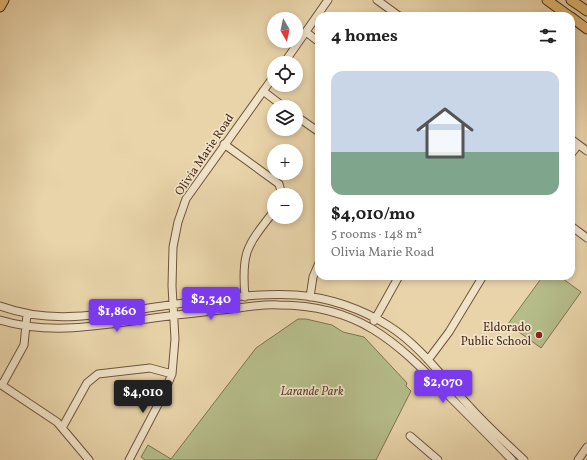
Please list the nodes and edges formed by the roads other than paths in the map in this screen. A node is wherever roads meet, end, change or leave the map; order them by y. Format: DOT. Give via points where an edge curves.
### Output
graph roads {
  1 [pos="4,0"];
  2 [pos="328,0"];
  3 [pos="376,0"];
  4 [pos="546,0"];
  5 [pos="571,0"];
  6 [pos="0,7"];
  7 [pos="587,11"];
  8 [pos="320,12"];
  9 [pos="393,12"];
  10 [pos="563,12"];
  11 [pos="315,19"];
  12 [pos="575,21"];
  13 [pos="587,29"];
  14 [pos="306,32"];
  15 [pos="315,39"];
  16 [pos="289,56"];
  17 [pos="267,86"];
  18 [pos="263,91"];
  19 [pos="275,100"];
  20 [pos="303,121"];
  21 [pos="315,129"];
  22 [pos="575,142"];
  23 [pos="224,144"];
  24 [pos="578,145"];
  25 [pos="575,149"];
  26 [pos="587,151"];
  27 [pos="280,188"];
  28 [pos="267,220"];
  29 [pos="575,229"];
  30 [pos="587,238"];
  31 [pos="315,272"];
  32 [pos="397,280"];
  33 [pos="481,280"];
  34 [pos="245,297"];
  35 [pos="310,297"];
  36 [pos="173,305"];
  37 [pos="0,306"];
  38 [pos="27,314"];
  39 [pos="173,316"];
  40 [pos="375,318"];
  41 [pos="0,320"];
  42 [pos="26,326"];
  43 [pos="371,327"];
  44 [pos="428,360"];
  45 [pos="172,374"];
  46 [pos="1,384"];
  47 [pos="62,428"];
  48 [pos="410,436"];
  49 [pos="587,446"];
  50 [pos="89,460"];
  51 [pos="129,460"];
  52 [pos="438,460"];
  53 [pos="512,460"];
  54 [pos="524,460"];
  55 [pos="578,460"];
  1 -- 6 [label="main road"];
  2 -- 8 [label="street"];
  3 -- 9 [label="street"];
  4 -- 10 [label="main road"];
  5 -- 7 [label="main road"];
  11 -- 14 [label="street"];
  12 -- 13 [label="main road"];
  14 -- 15 [label="street"];
  14 -- 16 [label="street"];
  17 -- 18 [label="street, Olivia Marie Road"];
  18 -- 19 [label="street"];
  18 -- 23 [label="street, Olivia Marie Road"];
  20 -- 21 [label="street"];
  22 -- 24 [label="street"];
  23 -- 27 [label="street" via="279,184"];
  23 -- 36 [label="street, Olivia Marie Road" via="186,199 178,222 173,247"];
  24 -- 25 [label="street"];
  24 -- 26 [label="street"];
  28 -- 34 [label="street" via="250,243 245,256"];
  29 -- 30 [label="street"];
  31 -- 35 [label="street"];
  32 -- 40 [label="street"];
  33 -- 44 [label="street" via="449,332"];
  34 -- 35 [label="street"];
  34 -- 36 [label="street"];
  35 -- 40 [label="street" via="338,303"];
  36 -- 38 [label="street" via="74,318"];
  36 -- 39 [label="street, Olivia Marie Road"];
  37 -- 38 [label="street"];
  38 -- 42 [label="street"];
  39 -- 42 [label="street" via="80,329"];
  39 -- 43 [label="street" via="278,304 340,313"];
  39 -- 45 [label="street, Olivia Marie Road" via="175,359"];
  40 -- 43 [label="street"];
  40 -- 44 [label="street" via="404,336"];
  41 -- 42 [label="street"];
  42 -- 46 [label="street" via="24,345"];
  43 -- 53 [label="street" via="415,360"];
  44 -- 54 [label="street" via="470,408"];
  45 -- 47 [label="street" via="150,368 98,374 87,383"];
  45 -- 51 [label="street, Olivia Marie Road"];
  46 -- 47 [label="street"];
  47 -- 50 [label="street"];
  48 -- 52 [label="street"];
  49 -- 55 [label="street"];
}
